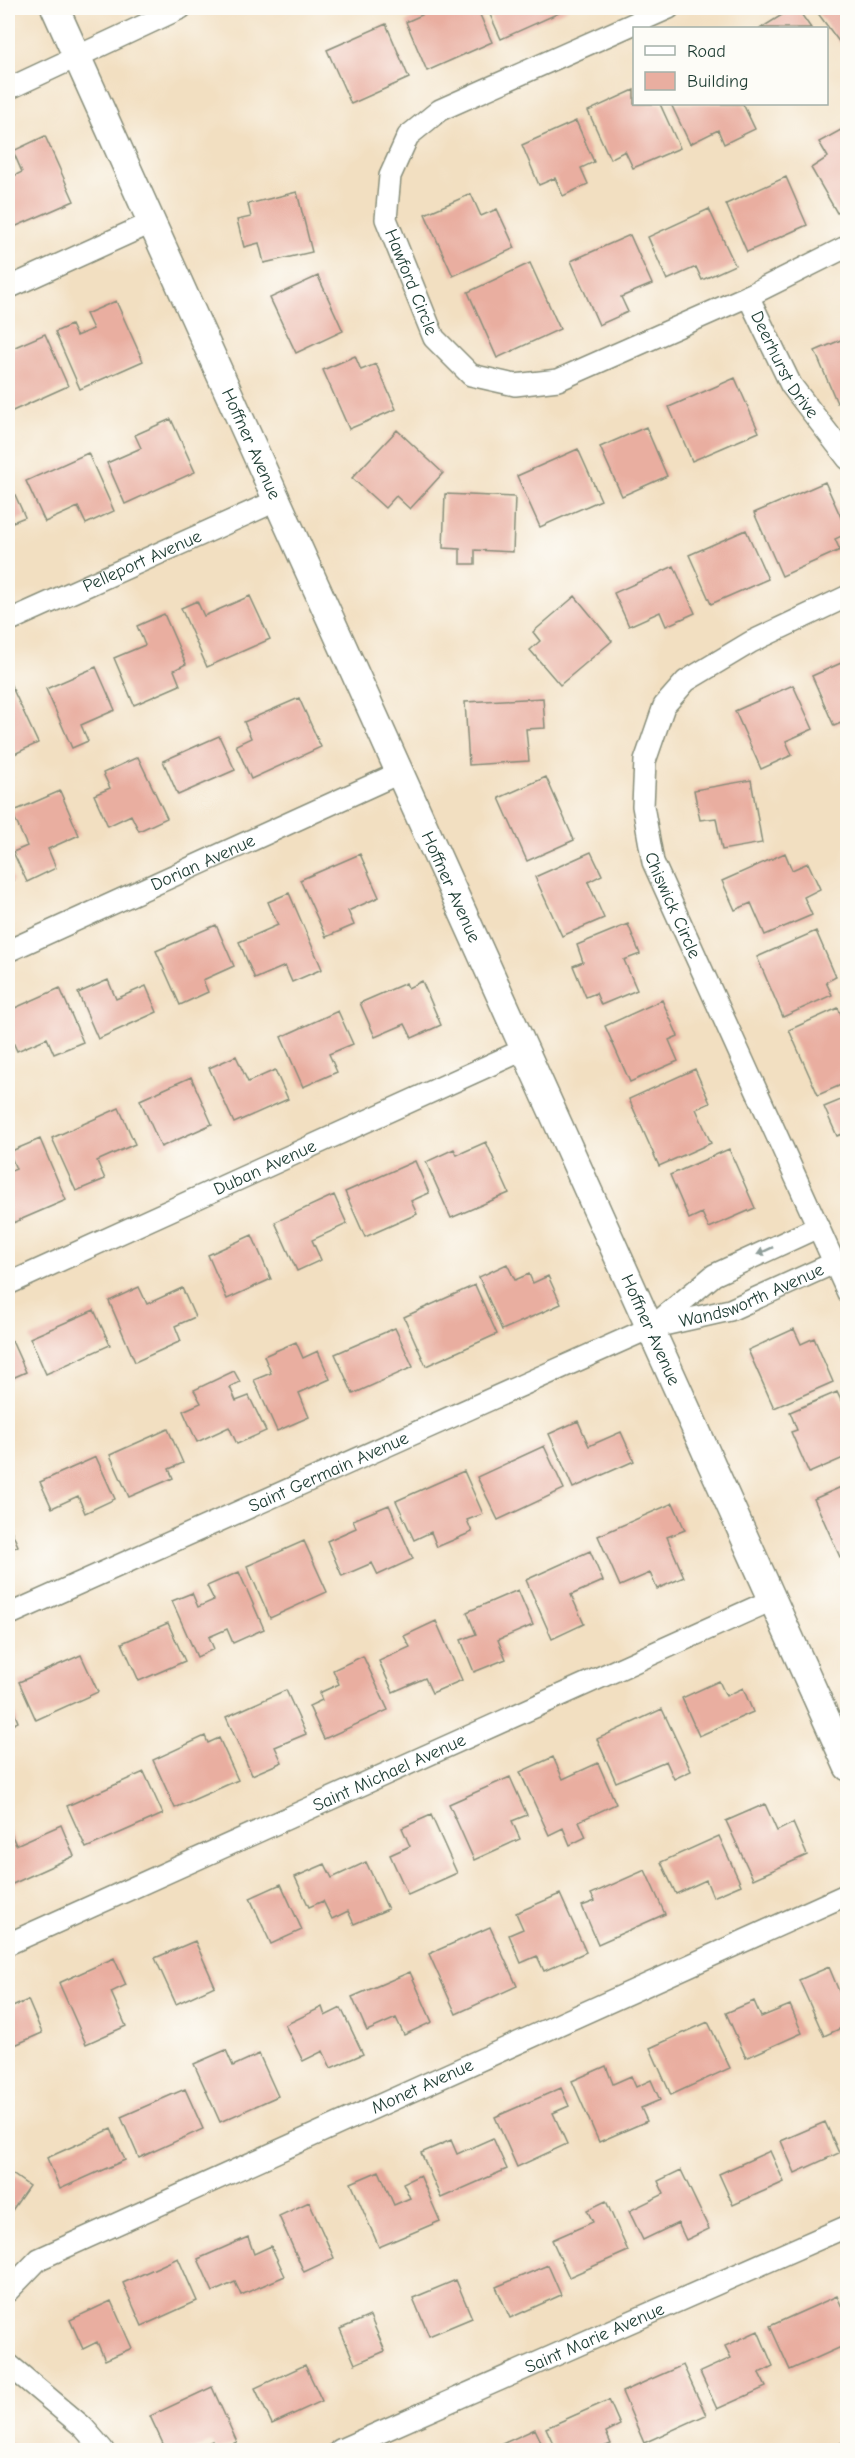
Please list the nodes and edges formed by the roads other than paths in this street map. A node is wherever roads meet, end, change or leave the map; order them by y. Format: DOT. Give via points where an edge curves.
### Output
graph roads {
  1 [pos="55,8"];
  2 [pos="181,8"];
  3 [pos="669,8"];
  4 [pos="77,55"];
  5 [pos="8,89"];
  6 [pos="153,222"];
  7 [pos="848,246"];
  8 [pos="8,288"];
  9 [pos="748,296"];
  10 [pos="848,459"];
  11 [pos="278,500"];
  12 [pos="848,596"];
  13 [pos="8,621"];
  14 [pos="399,772"];
  15 [pos="8,951"];
  16 [pos="523,1050"];
  17 [pos="818,1227"];
  18 [pos="834,1263"];
  19 [pos="8,1284"];
  20 [pos="848,1293"];
  21 [pos="650,1328"];
  22 [pos="772,1600"];
  23 [pos="8,1615"];
  24 [pos="848,1767"];
  25 [pos="848,1894"];
  26 [pos="8,1944"];
  27 [pos="848,2226"];
  28 [pos="8,2291"];
  29 [pos="8,2364"];
  30 [pos="103,2451"];
  31 [pos="340,2451"];
  1 -- 4 [label="main road, Hoffner Avenue"];
  2 -- 4 [label="street"];
  3 -- 9 [label="street, Hawford Circle" via="440,110 408,136 390,176 386,219 434,338 471,375 516,385 558,380"];
  4 -- 5 [label="street"];
  4 -- 6 [label="main road, Hoffner Avenue"];
  6 -- 8 [label="street"];
  6 -- 11 [label="main road, Hoffner Avenue"];
  7 -- 9 [label="street, Hawford Circle"];
  9 -- 10 [label="street, Deerhurst Drive" via="791,385"];
  11 -- 13 [label="street, Pelleport Avenue"];
  11 -- 14 [label="main road, Hoffner Avenue"];
  12 -- 17 [label="street, Chiswick Circle" via="751,642 686,681 664,706 645,761 643,806 653,862"];
  14 -- 15 [label="street, Dorian Avenue"];
  14 -- 16 [label="main road, Hoffner Avenue"];
  16 -- 19 [label="street, Duban Avenue"];
  16 -- 21 [label="main road, Hoffner Avenue"];
  17 -- 18 [label="street, Chiswick Circle"];
  17 -- 21 [label="street, Wandsworth Avenue, one-way" via="714,1275"];
  18 -- 20 [label="street, Chiswick Circle"];
  18 -- 21 [label="street, Wandsworth Avenue" via="730,1310"];
  21 -- 22 [label="main road, Hoffner Avenue"];
  21 -- 23 [label="street, Saint Germain Avenue"];
  22 -- 24 [label="main road, Hoffner Avenue"];
  22 -- 26 [label="street, Saint Michael Avenue"];
  25 -- 28 [label="street, Monet Avenue" via="39,2259"];
  27 -- 31 [label="street, Saint Marie Avenue"];
  29 -- 30 [label="street" via="83,2427"];
}
